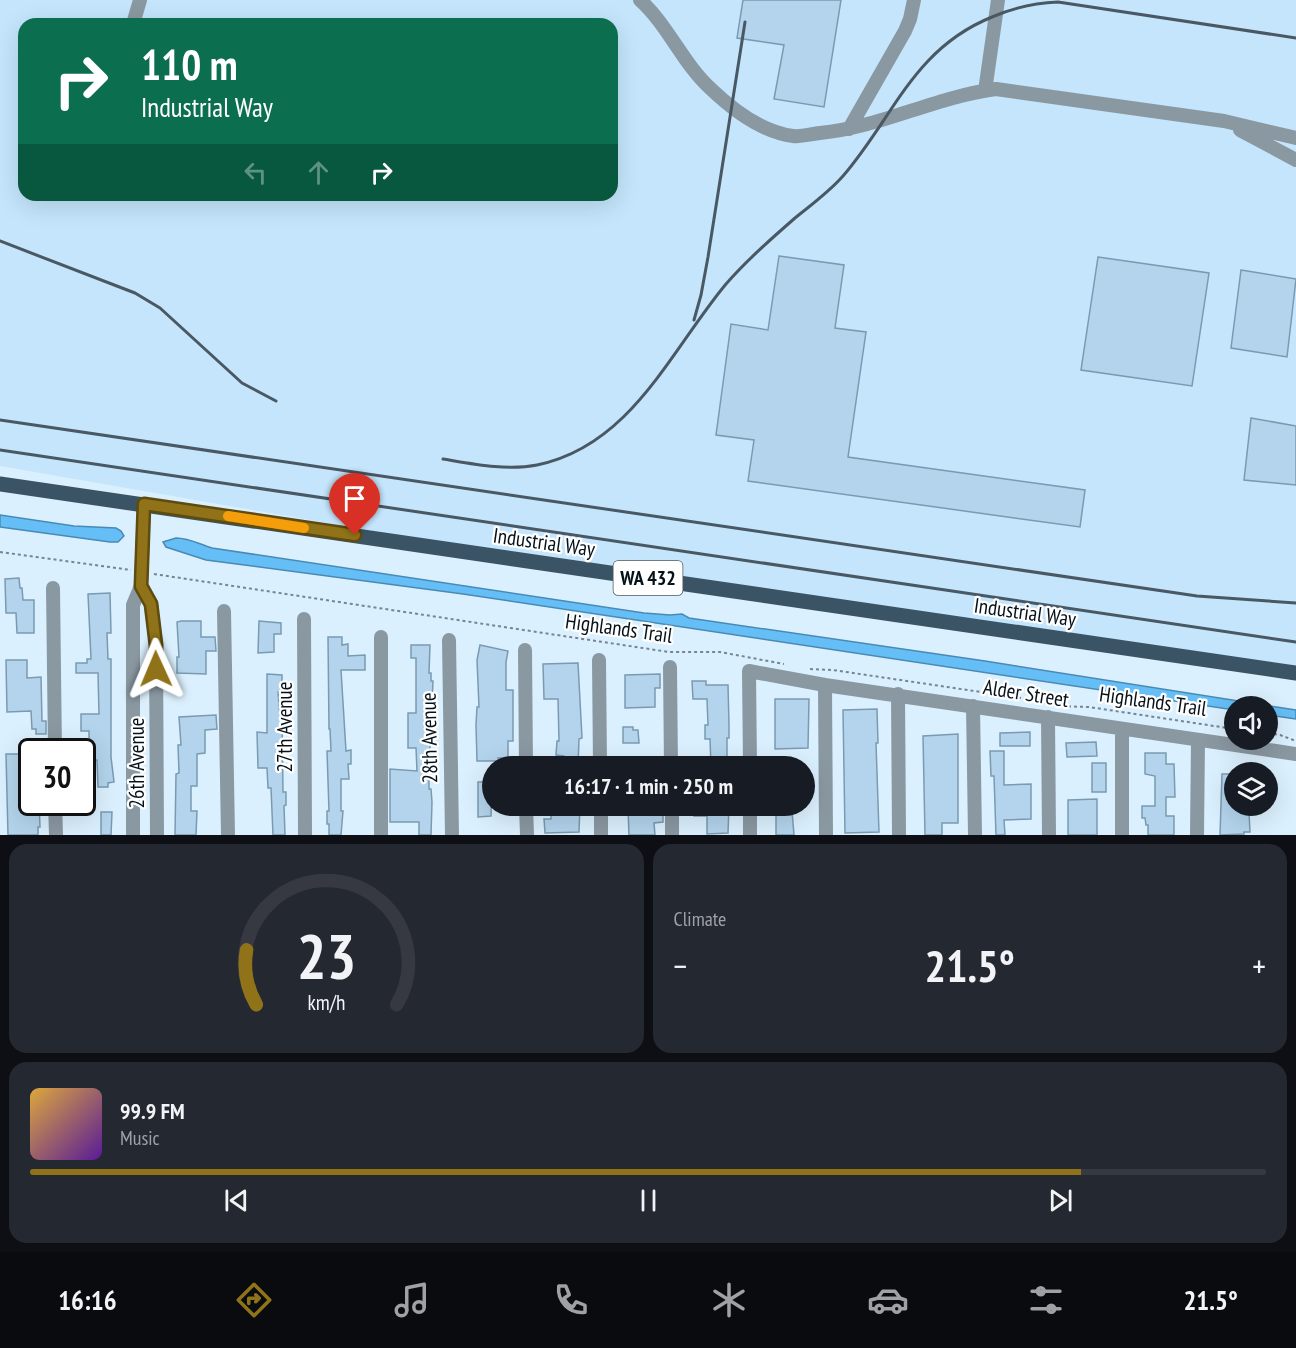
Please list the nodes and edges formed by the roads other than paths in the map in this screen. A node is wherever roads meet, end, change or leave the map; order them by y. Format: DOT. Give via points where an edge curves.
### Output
graph roads {
  1 [pos="140,0"];
  2 [pos="640,0"];
  3 [pos="914,0"];
  4 [pos="998,0"];
  5 [pos="652,6"];
  6 [pos="135,18"];
  7 [pos="984,91"];
  8 [pos="1224,121"];
  9 [pos="849,129"];
  10 [pos="1296,138"];
  11 [pos="1296,160"];
  12 [pos="0,484"];
  13 [pos="144,504"];
  14 [pos="142,579"];
  15 [pos="53,588"];
  16 [pos="224,611"];
  17 [pos="304,619"];
  18 [pos="381,637"];
  19 [pos="448,640"];
  20 [pos="525,650"];
  21 [pos="599,660"];
  22 [pos="670,668"];
  23 [pos="1296,673"];
  24 [pos="825,685"];
  25 [pos="898,694"];
  26 [pos="973,705"];
  27 [pos="1048,717"];
  28 [pos="1122,729"];
  29 [pos="55,738"];
  30 [pos="1198,740"];
  31 [pos="1296,754"];
  32 [pos="526,756"];
  33 [pos="600,756"];
  34 [pos="671,756"];
  35 [pos="750,756"];
  36 [pos="55,816"];
  37 [pos="526,816"];
  38 [pos="601,816"];
  39 [pos="672,816"];
  40 [pos="750,816"];
  41 [pos="56,835"];
  42 [pos="133,835"];
  43 [pos="157,835"];
  44 [pos="228,835"];
  45 [pos="305,835"];
  46 [pos="381,835"];
  47 [pos="452,835"];
  48 [pos="527,835"];
  49 [pos="601,835"];
  50 [pos="672,835"];
  51 [pos="750,835"];
  52 [pos="826,835"];
  53 [pos="899,835"];
  54 [pos="975,835"];
  55 [pos="1049,835"];
  56 [pos="1122,835"];
  57 [pos="1197,835"];
  1 -- 6 [label="street"];
  2 -- 5 [label="street"];
  3 -- 9 [label="street" via="905,31"];
  4 -- 7 [label="street"];
  5 -- 9 [label="street" via="708,87 732,108 765,128 793,136"];
  7 -- 8 [label="street" via="996,89"];
  7 -- 9 [label="street"];
  8 -- 10 [label="street"];
  8 -- 11 [label="street"];
  12 -- 13 [label="main road, Industrial Way / WA 432"];
  13 -- 14 [label="street, 26th Avenue"];
  13 -- 23 [label="main road, Industrial Way / WA 432"];
  14 -- 42 [label="street, 26th Avenue" via="133,604"];
  14 -- 43 [label="street, 26th Avenue" via="151,604 156,645"];
  15 -- 29 [label="street"];
  16 -- 44 [label="street"];
  17 -- 45 [label="street, 27th Avenue"];
  18 -- 46 [label="street"];
  19 -- 47 [label="street, 28th Avenue"];
  20 -- 32 [label="street"];
  21 -- 33 [label="street"];
  22 -- 34 [label="street"];
  24 -- 25 [label="street, Alder Street"];
  24 -- 35 [label="street, Alder Street" via="749,671"];
  24 -- 52 [label="street"];
  25 -- 26 [label="street, Alder Street"];
  25 -- 53 [label="street"];
  26 -- 27 [label="street, Alder Street"];
  26 -- 54 [label="street"];
  27 -- 28 [label="street, Alder Street"];
  27 -- 55 [label="street"];
  28 -- 30 [label="street, Alder Street"];
  28 -- 56 [label="street"];
  30 -- 31 [label="street, Alder Street"];
  30 -- 57 [label="street"];
  36 -- 41 [label="street"];
  37 -- 48 [label="street"];
  38 -- 49 [label="street"];
  39 -- 50 [label="street"];
  40 -- 51 [label="street"];
}
